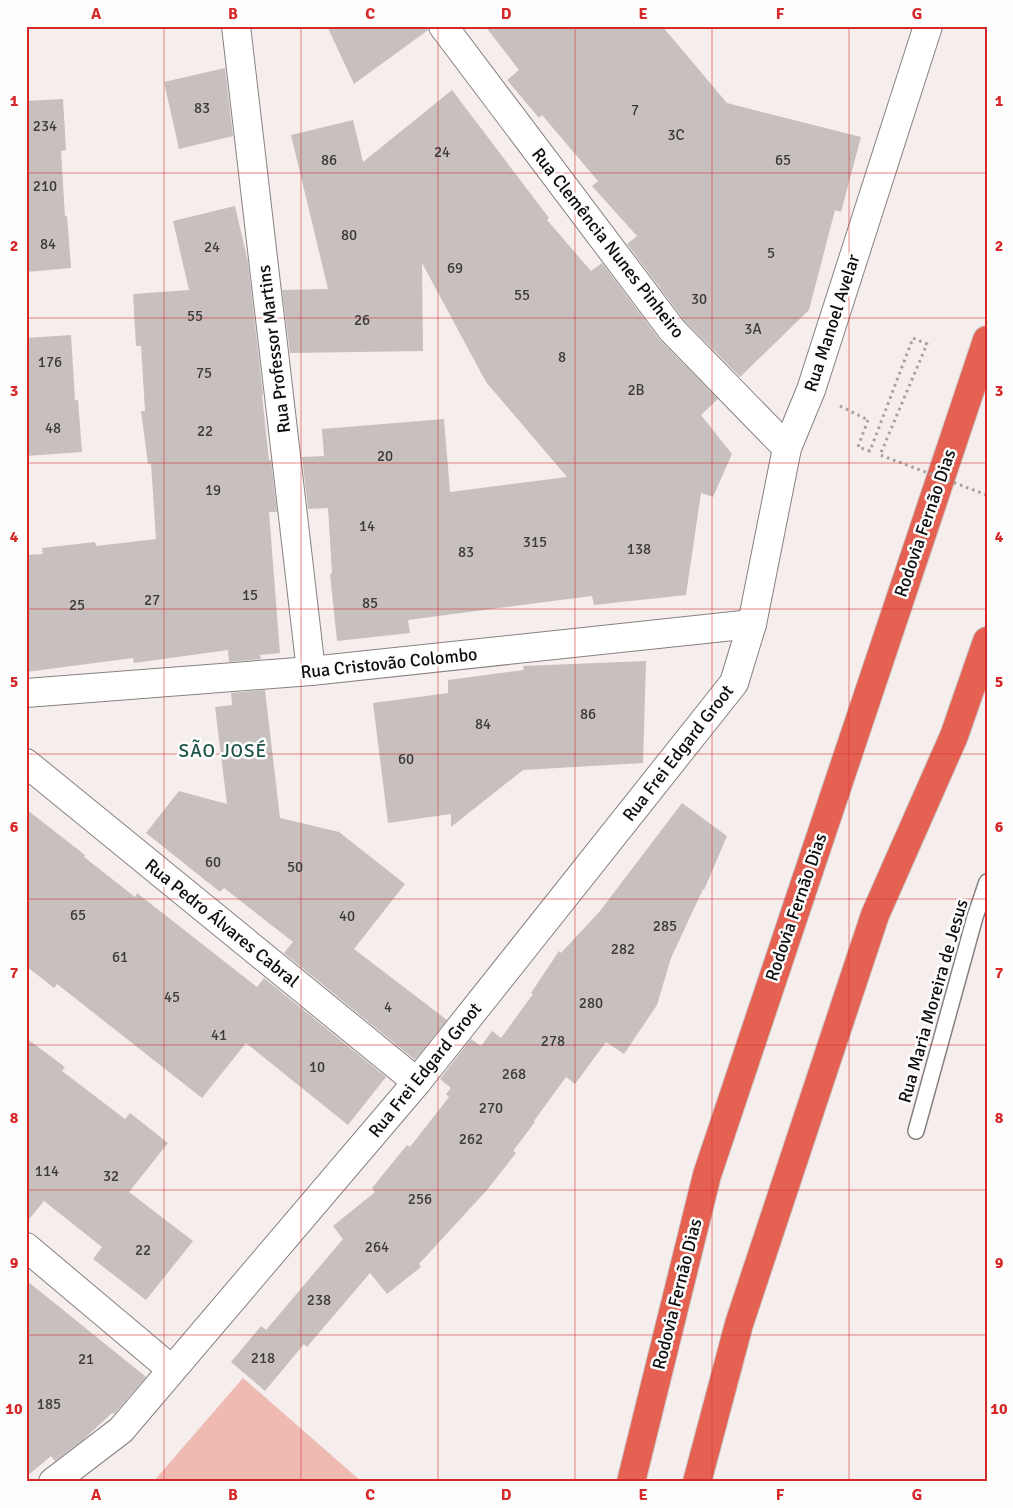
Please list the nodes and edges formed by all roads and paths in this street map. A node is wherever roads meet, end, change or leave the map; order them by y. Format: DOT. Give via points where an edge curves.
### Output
graph roads {
  1 [pos="236,26"];
  2 [pos="443,26"];
  3 [pos="928,26"];
  4 [pos="987,340"];
  5 [pos="868,420"];
  6 [pos="787,448"];
  7 [pos="987,495"];
  8 [pos="752,624"];
  9 [pos="987,642"];
  10 [pos="311,671"];
  11 [pos="987,674"];
  12 [pos="26,694"];
  13 [pos="954,736"];
  14 [pos="26,763"];
  15 [pos="987,882"];
  16 [pos="417,1082"];
  17 [pos="916,1131"];
  18 [pos="26,1247"];
  19 [pos="171,1369"];
  20 [pos="53,1482"];
  21 [pos="631,1482"];
  22 [pos="697,1482"];
  1 -- 10 [label="street, Rua Professor Martins"];
  2 -- 6 [label="street, Rua Clemência Nunes Pinheiro" via="672,330"];
  3 -- 6 [label="street, Rua Manoel Avelar" via="811,390"];
  4 -- 21 [label="highway, Rodovia Fernão Dias" via="707,1175"];
  5 -- 7 [label="path, bridge" via="858,447 870,452 913,338 926,344 880,455"];
  6 -- 8 [label="street, Rua Manoel Avelar"];
  8 -- 10 [label="street, Rua Cristovão Colombo"];
  8 -- 16 [label="street, Rua Frei Edgard Groot" via="734,683"];
  9 -- 13 [label="highway"];
  10 -- 12 [label="street, Rua Cristovão Colombo"];
  11 -- 13 [label="highway"];
  13 -- 22 [label="highway" via="875,915 739,1324"];
  14 -- 16 [label="street, Rua Pedro Álvares Cabral"];
  15 -- 17 [label="lane, Rua Maria Moreira de Jesus"];
  16 -- 19 [label="street, Rua Frei Edgard Groot"];
  18 -- 19 [label="street"];
  19 -- 20 [label="street, Rua Frei Edgard Groot" via="120,1430"];
}
